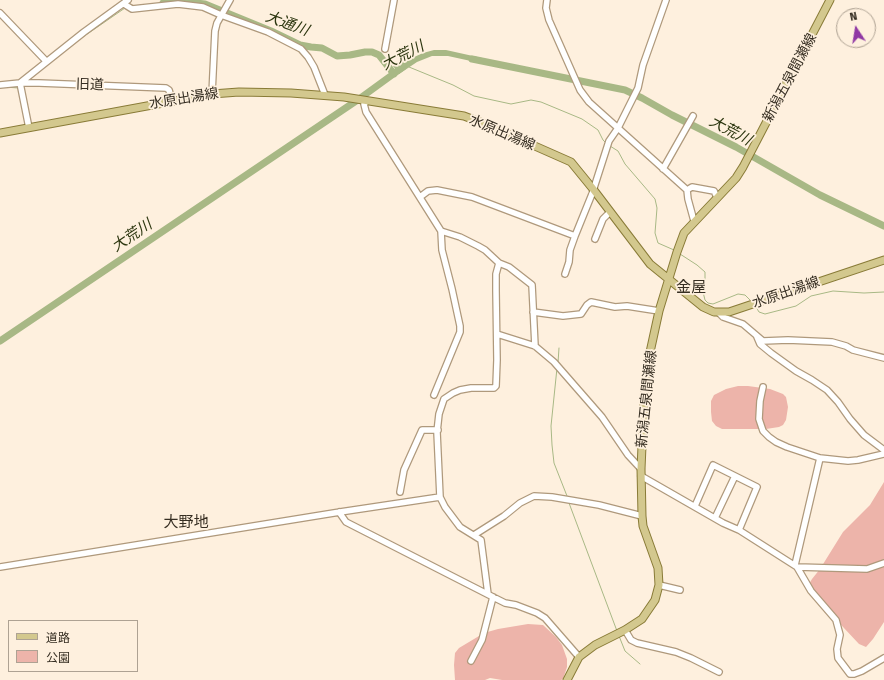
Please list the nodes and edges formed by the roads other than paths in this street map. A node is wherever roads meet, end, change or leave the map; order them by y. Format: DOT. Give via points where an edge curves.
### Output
graph roads {
  1 [pos="230,0"];
  2 [pos="394,0"];
  3 [pos="547,0"];
  4 [pos="666,0"];
  5 [pos="830,0"];
  6 [pos="126,1"];
  7 [pos="0,13"];
  8 [pos="223,13"];
  9 [pos="385,49"];
  10 [pos="46,61"];
  11 [pos="20,83"];
  12 [pos="0,85"];
  13 [pos="212,94"];
  14 [pos="326,95"];
  15 [pos="172,100"];
  16 [pos="364,101"];
  17 [pos="693,117"];
  18 [pos="29,128"];
  19 [pos="618,128"];
  20 [pos="0,133"];
  21 [pos="663,169"];
  22 [pos="594,189"];
  23 [pos="687,190"];
  24 [pos="420,197"];
  25 [pos="717,197"];
  26 [pos="610,212"];
  27 [pos="694,221"];
  28 [pos="440,231"];
  29 [pos="575,236"];
  30 [pos="595,239"];
  31 [pos="884,260"];
  32 [pos="499,263"];
  33 [pos="565,274"];
  34 [pos="669,280"];
  35 [pos="659,311"];
  36 [pos="533,312"];
  37 [pos="719,313"];
  38 [pos="497,334"];
  39 [pos="757,336"];
  40 [pos="535,346"];
  41 [pos="884,358"];
  42 [pos="763,387"];
  43 [pos="434,395"];
  44 [pos="438,430"];
  45 [pos="884,450"];
  46 [pos="884,454"];
  47 [pos="820,458"];
  48 [pos="641,473"];
  49 [pos="735,476"];
  50 [pos="400,492"];
  51 [pos="440,497"];
  52 [pos="695,506"];
  53 [pos="339,512"];
  54 [pos="642,516"];
  55 [pos="715,518"];
  56 [pos="739,530"];
  57 [pos="474,535"];
  58 [pos="884,563"];
  59 [pos="796,566"];
  60 [pos="0,567"];
  61 [pos="659,585"];
  62 [pos="680,590"];
  63 [pos="490,596"];
  64 [pos="620,632"];
  65 [pos="580,657"];
  66 [pos="884,658"];
  67 [pos="471,661"];
  68 [pos="719,672"];
  69 [pos="567,680"];
  1 -- 8 [label="street"];
  2 -- 9 [label="street"];
  3 -- 19 [label="street" via="547,13 580,90 589,102"];
  4 -- 19 [label="street" via="643,65 638,88"];
  5 -- 25 [label="main road, 新潟五泉間瀬線" via="743,167"];
  6 -- 8 [label="street" via="132,9 191,4"];
  6 -- 10 [label="street"];
  7 -- 10 [label="street"];
  8 -- 13 [label="street" via="215,31"];
  8 -- 14 [label="street" via="268,32 301,50 311,61"];
  10 -- 11 [label="street"];
  11 -- 12 [label="street, 旧道"];
  11 -- 15 [label="street, 旧道" via="166,88"];
  11 -- 18 [label="street"];
  13 -- 14 [label="main road, 水原出湯線" via="238,92"];
  13 -- 15 [label="main road, 水原出湯線"];
  14 -- 16 [label="main road, 水原出湯線"];
  15 -- 18 [label="main road, 水原出湯線"];
  16 -- 22 [label="main road, 水原出湯線" via="464,116 475,120 571,162"];
  16 -- 24 [label="street" via="366,112"];
  17 -- 21 [label="street"];
  18 -- 20 [label="main road, 水原出湯線"];
  19 -- 21 [label="street"];
  19 -- 22 [label="street" via="608,144"];
  21 -- 23 [label="street"];
  22 -- 26 [label="main road, 水原出湯線"];
  22 -- 29 [label="street"];
  23 -- 25 [label="street" via="692,186 714,191"];
  23 -- 27 [label="street"];
  24 -- 28 [label="street"];
  24 -- 29 [label="street" via="428,191 437,190 472,197"];
  25 -- 27 [label="main road, 新潟五泉間瀬線"];
  26 -- 30 [label="street" via="603,219"];
  26 -- 34 [label="main road, 水原出湯線" via="650,264"];
  27 -- 34 [label="main road, 新潟五泉間瀬線" via="684,233"];
  28 -- 32 [label="street" via="478,246"];
  28 -- 43 [label="street" via="460,332"];
  29 -- 33 [label="street"];
  31 -- 37 [label="main road, 水原出湯線" via="754,304"];
  32 -- 36 [label="street" via="532,284"];
  32 -- 38 [label="street" via="496,274"];
  34 -- 35 [label="main road, 新潟五泉間瀬線"];
  34 -- 37 [label="main road, 水原出湯線" via="703,308"];
  35 -- 36 [label="street" via="590,302 581,314 563,316"];
  35 -- 48 [label="main road, 新潟五泉間瀬線" via="647,366"];
  36 -- 40 [label="street"];
  37 -- 39 [label="street" via="743,324"];
  38 -- 40 [label="street"];
  38 -- 44 [label="street" via="496,386 460,390 444,399 439,414"];
  39 -- 41 [label="street" via="763,341 832,342"];
  39 -- 45 [label="street" via="760,344 771,353 796,372 827,390 864,434"];
  40 -- 48 [label="street" via="558,366 602,417"];
  42 -- 47 [label="street" via="759,419 763,430 776,442"];
  44 -- 50 [label="street" via="422,430 404,470"];
  44 -- 51 [label="street"];
  46 -- 47 [label="street" via="848,461"];
  47 -- 59 [label="street"];
  48 -- 52 [label="street"];
  48 -- 54 [label="main road, 新潟五泉間瀬線"];
  49 -- 52 [label="street" via="714,466"];
  49 -- 55 [label="street"];
  49 -- 56 [label="street" via="758,487"];
  51 -- 53 [label="street"];
  51 -- 57 [label="street" via="460,527"];
  52 -- 55 [label="street"];
  53 -- 60 [label="street"];
  53 -- 63 [label="street" via="346,522"];
  54 -- 57 [label="street" via="552,496 534,496"];
  54 -- 61 [label="main road, 新潟五泉間瀬線" via="658,568"];
  55 -- 56 [label="street"];
  56 -- 59 [label="street"];
  57 -- 63 [label="street" via="481,540"];
  58 -- 59 [label="street" via="867,569"];
  59 -- 66 [label="street" via="811,591 836,620 840,635 838,658 850,674 862,671"];
  61 -- 62 [label="street"];
  61 -- 64 [label="main road, 新潟五泉間瀬線" via="652,606 642,619"];
  63 -- 65 [label="street" via="537,612"];
  63 -- 67 [label="street" via="482,640"];
  64 -- 65 [label="main road, 新潟五泉間瀬線" via="595,645"];
  64 -- 68 [label="street" via="637,643 676,652"];
  65 -- 69 [label="main road, 新潟五泉間瀬線"];
}
